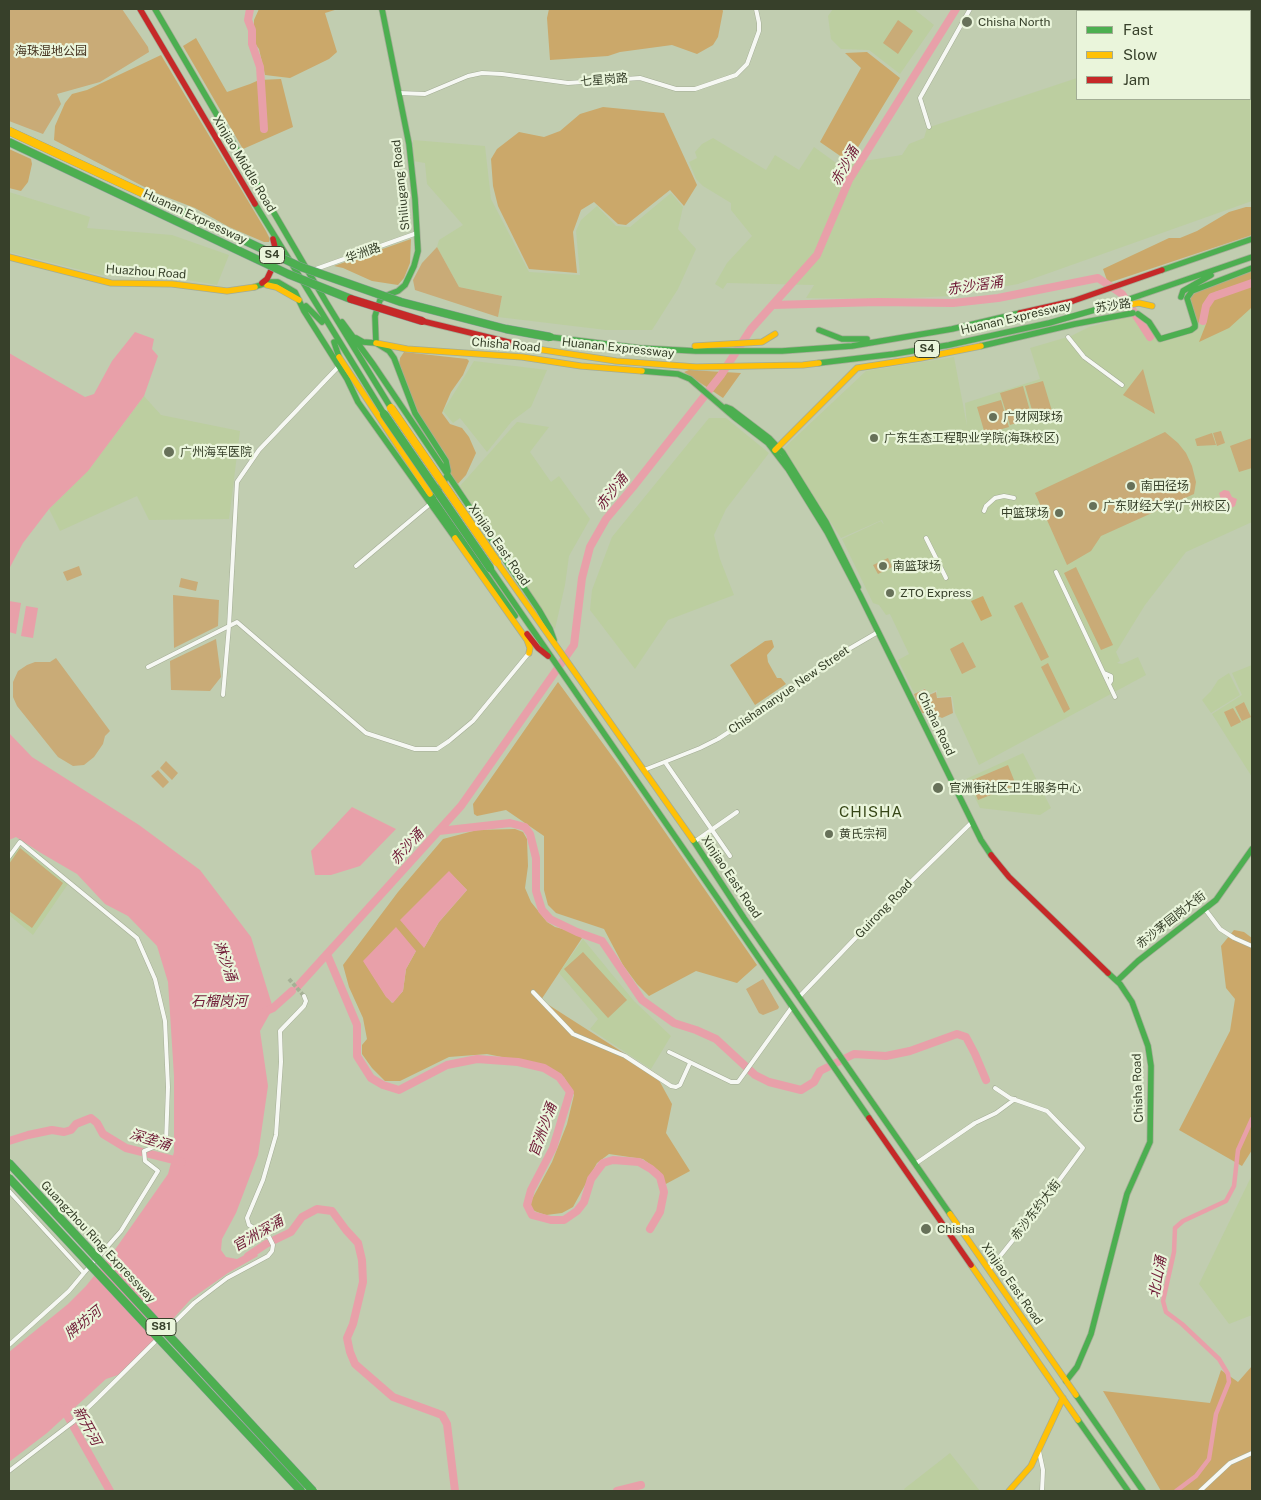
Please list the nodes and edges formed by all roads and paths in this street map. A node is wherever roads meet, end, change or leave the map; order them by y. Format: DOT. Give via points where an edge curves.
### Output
graph roads {
  1 [pos="140,9"];
  2 [pos="155,9"];
  3 [pos="382,9"];
  4 [pos="756,9"];
  5 [pos="970,9"];
  6 [pos="399,93"];
  7 [pos="929,127"];
  8 [pos="9,131"];
  9 [pos="9,142"];
  10 [pos="267,224"];
  11 [pos="418,233"];
  12 [pos="1252,239"];
  13 [pos="9,257"];
  14 [pos="1252,257"];
  15 [pos="1234,263"];
  16 [pos="1252,268"];
  17 [pos="308,271"];
  18 [pos="254,287"];
  19 [pos="1181,297"];
  20 [pos="326,302"];
  21 [pos="303,304"];
  22 [pos="1150,305"];
  23 [pos="1113,306"];
  24 [pos="330,330"];
  25 [pos="819,330"];
  26 [pos="351,333"];
  27 [pos="775,334"];
  28 [pos="1068,337"];
  29 [pos="904,338"];
  30 [pos="376,343"];
  31 [pos="727,348"];
  32 [pos="407,349"];
  33 [pos="396,363"];
  34 [pos="373,364"];
  35 [pos="339,366"];
  36 [pos="1122,385"];
  37 [pos="776,449"];
  38 [pos="438,462"];
  39 [pos="447,476"];
  40 [pos="421,481"];
  41 [pos="458,492"];
  42 [pos="1014,498"];
  43 [pos="432,501"];
  44 [pos="440,509"];
  45 [pos="984,511"];
  46 [pos="926,538"];
  47 [pos="493,565"];
  48 [pos="356,566"];
  49 [pos="1056,572"];
  50 [pos="946,578"];
  51 [pos="229,626"];
  52 [pos="878,632"];
  53 [pos="557,647"];
  54 [pos="538,648"];
  55 [pos="529,653"];
  56 [pos="550,657"];
  57 [pos="148,667"];
  58 [pos="223,695"];
  59 [pos="1115,697"];
  60 [pos="664,762"];
  61 [pos="644,770"];
  62 [pos="736,812"];
  63 [pos="971,822"];
  64 [pos="712,830"];
  65 [pos="694,842"];
  66 [pos="1252,848"];
  67 [pos="730,856"];
  68 [pos="9,857"];
  69 [pos="1205,909"];
  70 [pos="1252,946"];
  71 [pos="1117,981"];
  72 [pos="533,992"];
  73 [pos="304,996"];
  74 [pos="799,997"];
  75 [pos="792,1007"];
  76 [pos="669,1052"];
  77 [pos="690,1063"];
  78 [pos="995,1088"];
  79 [pos="1015,1099"];
  80 [pos="9,1163"];
  81 [pos="915,1164"];
  82 [pos="9,1178"];
  83 [pos="9,1191"];
  84 [pos="989,1270"];
  85 [pos="84,1273"];
  86 [pos="9,1345"];
  87 [pos="1066,1381"];
  88 [pos="1063,1398"];
  89 [pos="1039,1451"];
  90 [pos="1252,1453"];
  91 [pos="9,1471"];
  92 [pos="300,1491"];
  93 [pos="313,1491"];
  94 [pos="1009,1491"];
  95 [pos="1042,1491"];
  96 [pos="1128,1491"];
  97 [pos="1142,1491"];
  98 [pos="1200,1491"];
  1 -- 10 [label="main road, Xinjiao Middle Road"];
  2 -- 17 [label="main road, Xinjiao Middle Road"];
  3 -- 6 [label="main road, Shiliugang Road"];
  4 -- 6 [label="street, 七星岗路" via="759,31 747,64 736,74 695,88 676,89 640,78 568,83 482,73 425,94"];
  5 -- 7 [label="street" via="920,98"];
  6 -- 11 [label="main road, Shiliugang Road" via="409,144"];
  8 -- 31 [label="main road, Huanan Expressway / S4, bridge" via="301,267 401,302 550,337 663,349"];
  9 -- 23 [label="main road, Huanan Expressway / S4, bridge" via="288,274 348,298 493,340 556,353 655,364 718,367 803,365 949,345"];
  10 -- 18 [label="main road" via="276,260 267,279"];
  10 -- 24 [label="main road, Xinjiao Middle Road"];
  11 -- 17 [label="street, 华洲路"];
  11 -- 30 [label="main road, Shiliugang Road" via="418,251 410,277 401,289 382,298 378,304"];
  12 -- 29 [label="main road, Huanan Expressway / S4" via="1107,291 1018,315"];
  13 -- 18 [label="main road, Huazhou Road" via="111,283 172,284 227,291"];
  14 -- 15 [label="main road, Huanan Expressway / S4"];
  15 -- 19 [label="main road" via="1196,282"];
  15 -- 23 [label="main road, Huanan Expressway / S4"];
  16 -- 37 [label="main road, 苏沙路" via="1192,291 1187,298 1195,327 1164,339 1160,339 1149,322 1135,313 922,358 857,368"];
  17 -- 20 [label="main road, Xinjiao East Road"];
  18 -- 21 [label="main road, Huazhou Road" via="276,286"];
  20 -- 26 [label="main road"];
  20 -- 47 [label="main road, Xinjiao East Road, bridge"];
  21 -- 24 [label="main road"];
  21 -- 35 [label="main road"];
  22 -- 23 [label="main road"];
  24 -- 40 [label="main road" via="339,357"];
  24 -- 47 [label="main road, Xinjiao East Road, bridge" via="384,414"];
  25 -- 29 [label="main road" via="842,339"];
  26 -- 30 [label="main road" via="363,342"];
  26 -- 34 [label="main road"];
  27 -- 31 [label="main road" via="765,341"];
  28 -- 36 [label="street" via="1084,357"];
  29 -- 31 [label="main road, Huanan Expressway / S4" via="831,348 747,351"];
  30 -- 32 [label="main road, Chisha Road"];
  30 -- 33 [label="main road" via="389,351"];
  30 -- 34 [label="main road, Shiliugang Road" via="369,348"];
  32 -- 33 [label="main road" via="399,353"];
  32 -- 37 [label="main road, Chisha Road" via="522,357 581,366 678,374 690,379"];
  33 -- 39 [label="main road" via="415,413 446,461"];
  34 -- 38 [label="main road"];
  35 -- 43 [label="main road" via="362,407"];
  35 -- 51 [label="street" via="259,450 237,482"];
  37 -- 52 [label="main road, Chisha Road" via="826,522"];
  38 -- 39 [label="main road"];
  38 -- 40 [label="main road" via="440,478 434,483"];
  39 -- 41 [label="main road"];
  39 -- 43 [label="main road"];
  40 -- 43 [label="main road"];
  41 -- 44 [label="main road" via="444,490 439,499"];
  41 -- 53 [label="main road" via="539,610"];
  42 -- 45 [label="street" via="996,498"];
  43 -- 44 [label="main road"];
  43 -- 48 [label="street"];
  43 -- 55 [label="main road" via="527,640"];
  44 -- 54 [label="main road"];
  46 -- 50 [label="street"];
  47 -- 53 [label="main road, Xinjiao East Road"];
  47 -- 56 [label="main road, Xinjiao East Road"];
  49 -- 59 [label="street"];
  51 -- 55 [label="street" via="237,622 366,733 415,749 437,749 449,742 473,721"];
  51 -- 57 [label="street"];
  51 -- 58 [label="street"];
  52 -- 60 [label="street, Chishananyue New Street" via="842,653 783,697 718,739"];
  52 -- 63 [label="main road, Chisha Road"];
  53 -- 61 [label="main road, Xinjiao East Road"];
  54 -- 55 [label="main road"];
  54 -- 56 [label="main road"];
  56 -- 75 [label="main road, Xinjiao East Road"];
  60 -- 61 [label="street, Chishananyue New Street"];
  60 -- 64 [label="street"];
  61 -- 65 [label="main road, Xinjiao East Road"];
  62 -- 64 [label="street"];
  63 -- 71 [label="main road, Chisha Road" via="987,850 1009,877"];
  63 -- 74 [label="street, Guirong Road"];
  64 -- 65 [label="street"];
  64 -- 67 [label="street"];
  65 -- 74 [label="main road, Xinjiao East Road"];
  66 -- 69 [label="main road, 赤沙茅园岗大街" via="1221,894"];
  68 -- 85 [label="street" via="20,842 137,938 155,979 165,1021 166,1142 144,1151 145,1161 158,1171 121,1232"];
  69 -- 70 [label="street" via="1220,929"];
  69 -- 71 [label="main road, 赤沙茅园岗大街"];
  71 -- 87 [label="main road, Chisha Road" via="1132,1002 1150,1056 1150,1142 1126,1194 1091,1334 1077,1367"];
  72 -- 77 [label="street" via="573,1034 625,1056 671,1086 680,1085"];
  73 -- 91 [label="street" via="304,1006 280,1031 281,1062 274,1143 264,1180 247,1218 249,1225 269,1237 273,1247 271,1253 197,1300 73,1422"];
  74 -- 81 [label="main road, Xinjiao East Road"];
  75 -- 77 [label="street" via="736,1083"];
  75 -- 88 [label="main road, Xinjiao East Road"];
  76 -- 77 [label="street"];
  78 -- 79 [label="street"];
  79 -- 81 [label="street"];
  79 -- 84 [label="street, 赤沙东约大街" via="1047,1111 1083,1148"];
  80 -- 93 [label="main road, Guangzhou Ring Expressway / S81, bridge"];
  81 -- 84 [label="main road, Xinjiao East Road"];
  82 -- 92 [label="main road, Guangzhou Ring Expressway / S81, bridge"];
  83 -- 85 [label="street"];
  84 -- 87 [label="main road, Xinjiao East Road"];
  85 -- 86 [label="street"];
  87 -- 97 [label="main road, Xinjiao East Road"];
  88 -- 89 [label="main road"];
  88 -- 96 [label="main road, Xinjiao East Road"];
  89 -- 94 [label="main road" via="1023,1477"];
  89 -- 95 [label="street" via="1043,1470"];
  90 -- 98 [label="street" via="1230,1463"];
}
